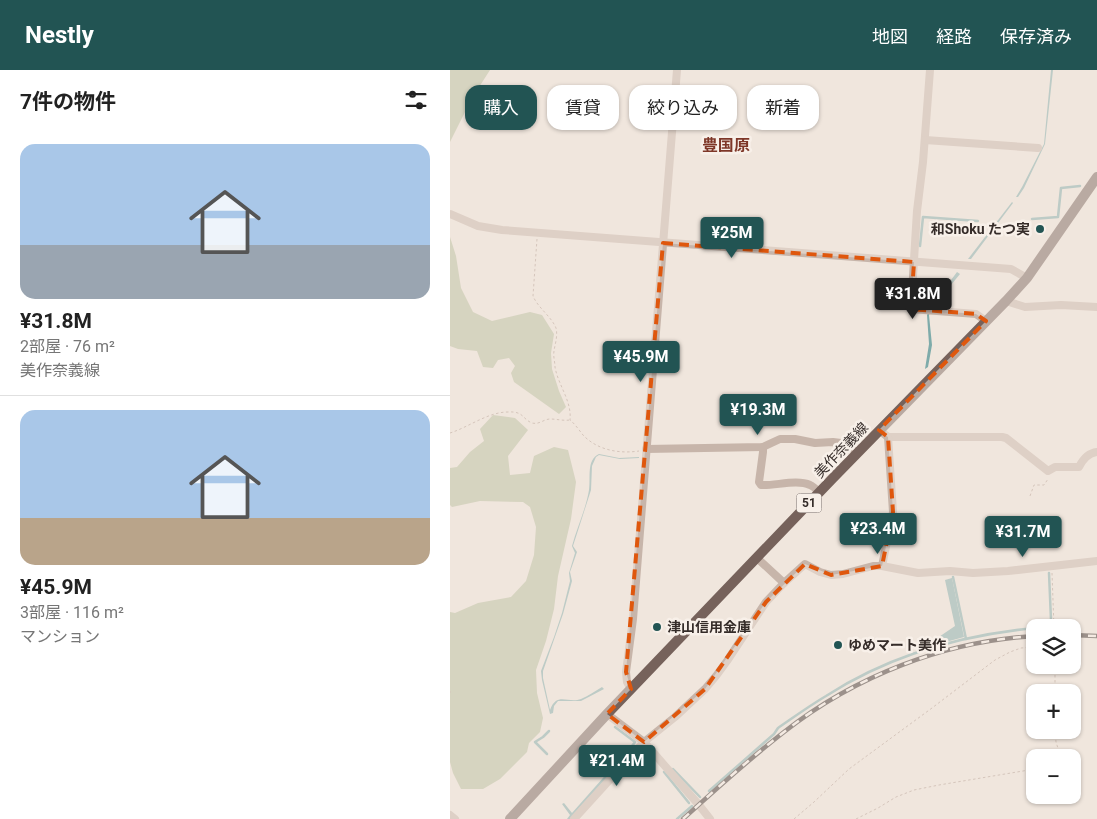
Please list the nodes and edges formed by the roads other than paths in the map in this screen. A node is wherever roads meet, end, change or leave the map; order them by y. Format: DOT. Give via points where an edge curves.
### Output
graph roads {
  1 [pos="677,70"];
  2 [pos="930,70"];
  3 [pos="925,140"];
  4 [pos="1038,148"];
  5 [pos="1097,178"];
  6 [pos="450,214"];
  7 [pos="663,242"];
  8 [pos="914,262"];
  9 [pos="1027,278"];
  10 [pos="1006,301"];
  11 [pos="1097,308"];
  12 [pos="986,321"];
  13 [pos="883,433"];
  14 [pos="763,447"];
  15 [pos="646,449"];
  16 [pos="1097,452"];
  17 [pos="857,453"];
  18 [pos="820,492"];
  19 [pos="757,558"];
  20 [pos="1097,561"];
  21 [pos="882,566"];
  22 [pos="784,583"];
  23 [pos="631,689"];
  24 [pos="606,714"];
  25 [pos="644,742"];
  26 [pos="450,815"];
  27 [pos="454,819"];
  28 [pos="510,819"];
  29 [pos="574,819"];
  30 [pos="710,819"];
  1 -- 7 [label="street"];
  2 -- 3 [label="street"];
  3 -- 4 [label="street"];
  3 -- 8 [label="street"];
  5 -- 9 [label="main road, 美作奈義線 / 51"];
  6 -- 7 [label="street" via="478,226 502,230"];
  7 -- 8 [label="street"];
  7 -- 15 [label="street"];
  8 -- 9 [label="street" via="1010,269"];
  8 -- 12 [label="street" via="911,309 976,314"];
  9 -- 10 [label="main road, 美作奈義線 / 51"];
  10 -- 11 [label="street" via="1025,307"];
  10 -- 12 [label="main road, 美作奈義線 / 51"];
  12 -- 13 [label="main road, 美作奈義線 / 51"];
  13 -- 16 [label="street" via="1002,436 1048,471 1055,467 1079,467 1082,460"];
  13 -- 17 [label="main road, 美作奈義線 / 51"];
  13 -- 21 [label="street" via="893,512"];
  14 -- 15 [label="street"];
  14 -- 17 [label="street" via="780,439 795,439 841,443"];
  14 -- 18 [label="street" via="761,485 800,483"];
  15 -- 23 [label="street" via="626,672"];
  17 -- 18 [label="main road, 美作奈義線 / 51"];
  18 -- 19 [label="main road, 美作奈義線 / 51"];
  19 -- 22 [label="street"];
  19 -- 23 [label="main road, 美作奈義線 / 51"];
  20 -- 21 [label="street" via="973,573 918,573"];
  21 -- 22 [label="street" via="831,575 805,564"];
  22 -- 25 [label="street" via="766,602 716,676"];
  23 -- 24 [label="main road, 美作奈義線 / 51"];
  24 -- 25 [label="street"];
  24 -- 28 [label="main road, 美作奈義線 / 51"];
  25 -- 29 [label="street"];
  25 -- 30 [label="street"];
  26 -- 27 [label="street"];
}
